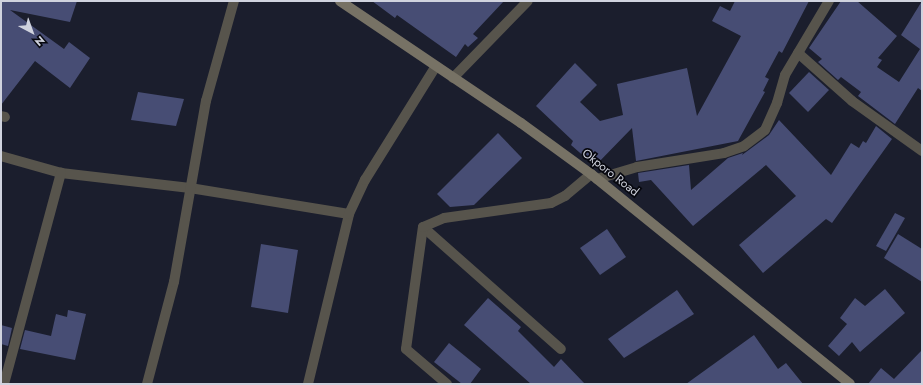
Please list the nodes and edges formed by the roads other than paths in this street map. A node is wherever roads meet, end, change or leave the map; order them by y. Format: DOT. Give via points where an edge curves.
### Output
graph roads {
  1 [pos="234,1"];
  2 [pos="340,1"];
  3 [pos="528,1"];
  4 [pos="829,1"];
  5 [pos="798,53"];
  6 [pos="436,66"];
  7 [pos="453,78"];
  8 [pos="921,147"];
  9 [pos="1,156"];
  10 [pos="61,172"];
  11 [pos="594,177"];
  12 [pos="190,188"];
  13 [pos="348,214"];
  14 [pos="423,228"];
  15 [pos="561,349"];
  16 [pos="4,384"];
  17 [pos="147,384"];
  18 [pos="308,384"];
  19 [pos="447,384"];
  20 [pos="850,384"];
  1 -- 12 [label="street" via="206,101"];
  2 -- 6 [label="main road, Okporo Road"];
  3 -- 7 [label="street"];
  4 -- 5 [label="street"];
  5 -- 8 [label="street" via="852,100"];
  5 -- 11 [label="street" via="785,75 778,103 765,130 744,146 724,153 637,167"];
  6 -- 7 [label="main road, Okporo Road"];
  6 -- 13 [label="street" via="365,180"];
  7 -- 11 [label="main road, Okporo Road"];
  9 -- 10 [label="street"];
  10 -- 12 [label="street"];
  10 -- 16 [label="street"];
  11 -- 14 [label="street" via="551,203 444,218"];
  11 -- 20 [label="main road, Okporo Road"];
  12 -- 13 [label="street"];
  12 -- 17 [label="street" via="174,282"];
  13 -- 18 [label="street"];
  14 -- 15 [label="street"];
  14 -- 19 [label="street" via="406,349"];
}
